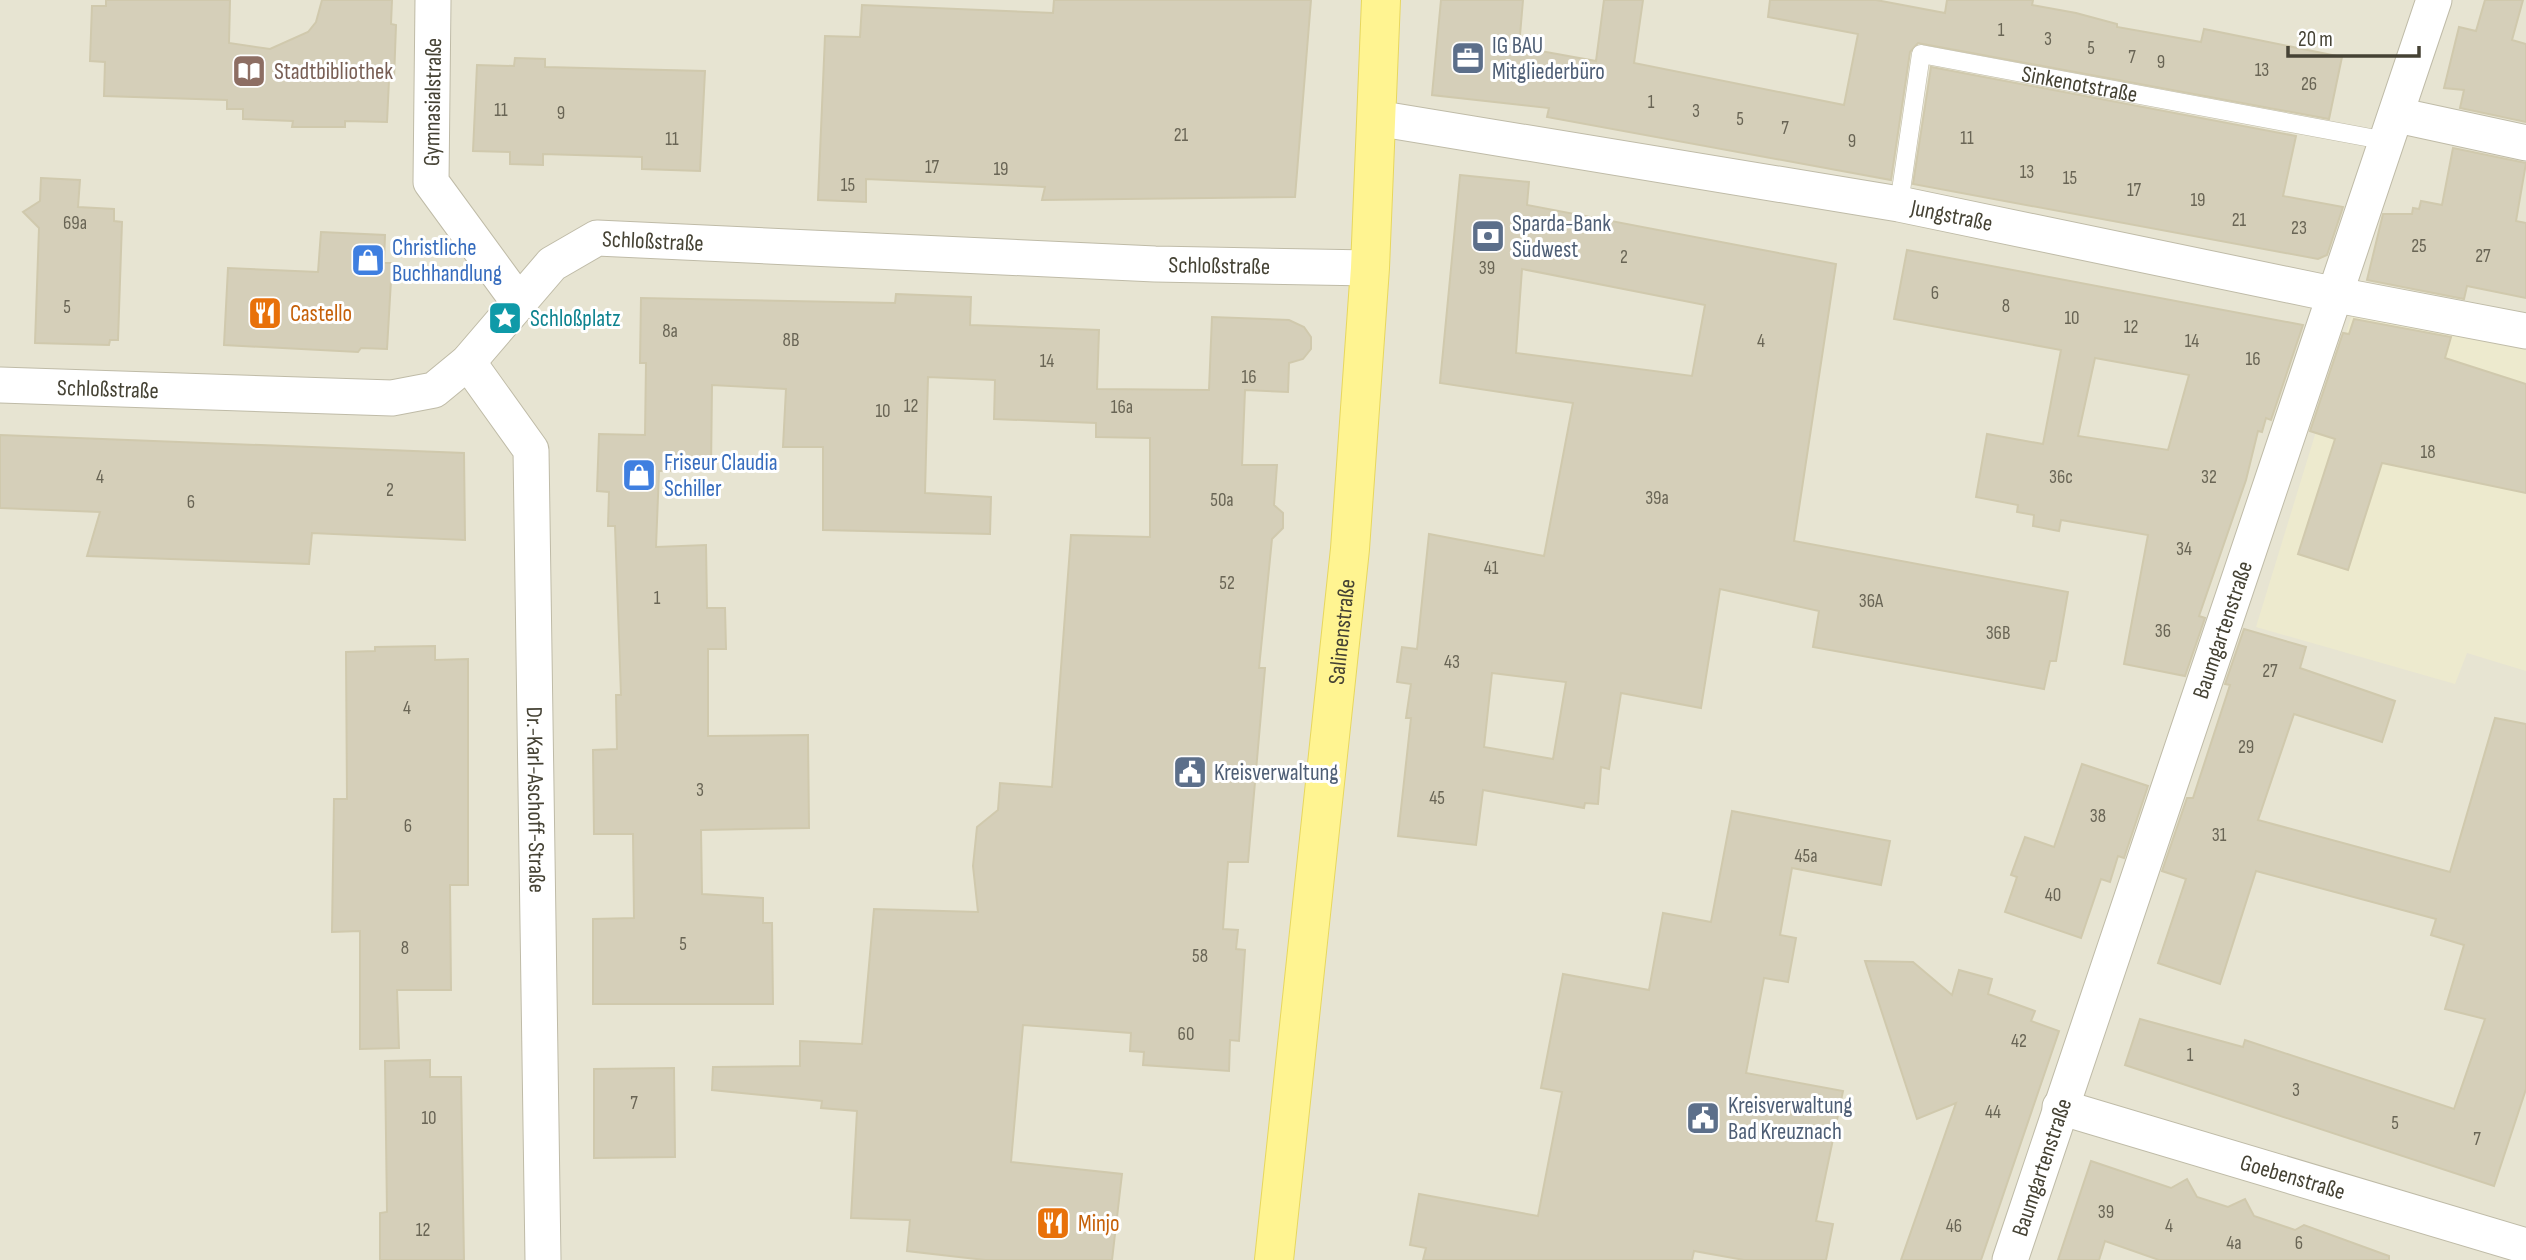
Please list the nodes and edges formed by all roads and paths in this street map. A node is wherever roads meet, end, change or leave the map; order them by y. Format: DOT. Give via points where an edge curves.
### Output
graph roads {
  1 [pos="433,0"];
  2 [pos="1381,0"];
  3 [pos="2434,0"];
  4 [pos="1376,118"];
  5 [pos="2392,128"];
  6 [pos="2526,143"];
  7 [pos="1899,204"];
  8 [pos="1370,268"];
  9 [pos="2337,295"];
  10 [pos="517,301"];
  11 [pos="2526,331"];
  12 [pos="468,362"];
  13 [pos="0,385"];
  14 [pos="2060,1107"];
  15 [pos="2526,1246"];
  16 [pos="543,1260"];
  17 [pos="1274,1260"];
  18 [pos="2010,1260"];
  1 -- 10 [label="street, Gymnasialstraße" via="431,182"];
  2 -- 4 [label="main road, Salinenstraße"];
  3 -- 5 [label="street, Baumgartenstraße"];
  4 -- 7 [label="street, Jungstraße"];
  4 -- 8 [label="main road, Salinenstraße"];
  5 -- 6 [label="street, Sinkenotstraße"];
  5 -- 7 [label="lane, Sinkenotstraße" via="1921,54"];
  5 -- 9 [label="street, Baumgartenstraße"];
  7 -- 9 [label="street, Jungstraße"];
  8 -- 10 [label="street, Schloßstraße" via="1155,264 597,238 552,264"];
  8 -- 17 [label="main road, Salinenstraße" via="1350,549"];
  9 -- 11 [label="street, Jungstraße"];
  9 -- 14 [label="street, Baumgartenstraße"];
  10 -- 12 [label="street, Schloßstraße"];
  12 -- 13 [label="street, Schloßstraße" via="433,390 392,398"];
  12 -- 16 [label="street, Dr.-Karl-Aschoff-Straße" via="531,450"];
  14 -- 15 [label="street, Goebenstraße"];
  14 -- 18 [label="street, Baumgartenstraße"];
}
